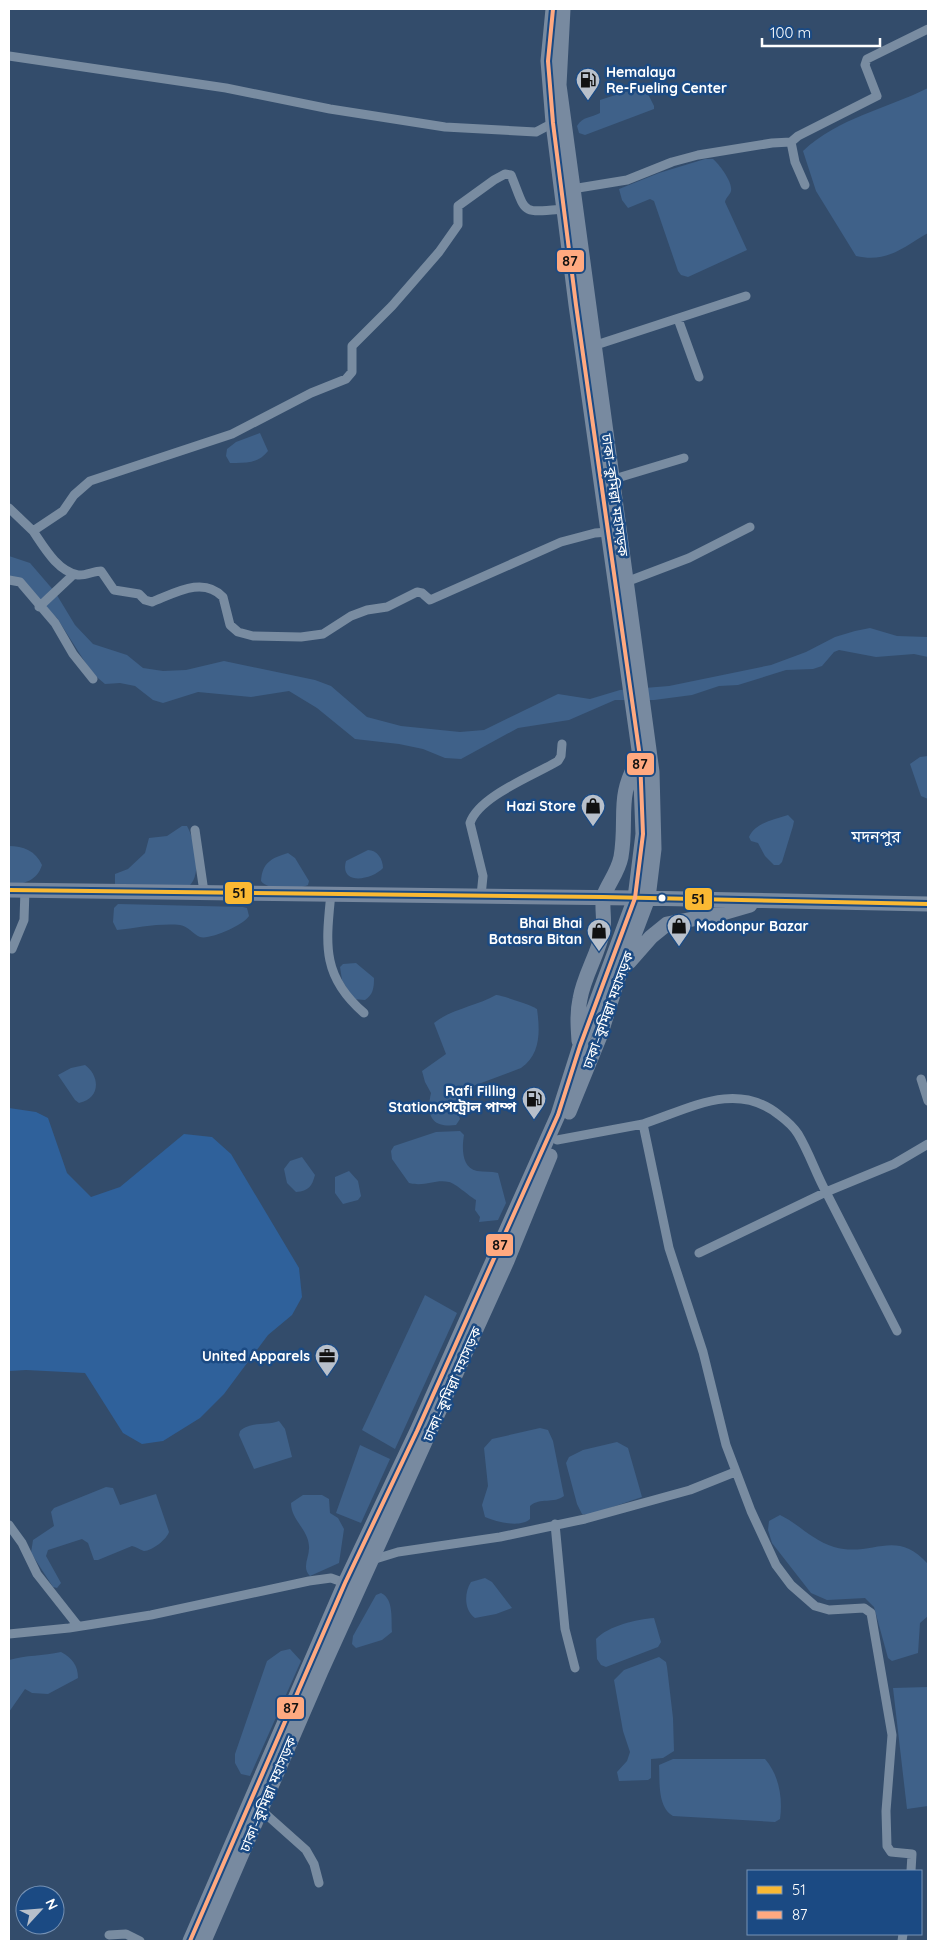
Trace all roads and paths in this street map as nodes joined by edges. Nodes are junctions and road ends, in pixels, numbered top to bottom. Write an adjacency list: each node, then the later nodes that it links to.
1 (553, 9): 5 (highway, ঢাকা–কুমিল্লা মহাসড়ক)
2 (563, 9): 8 (highway, ঢাকা–কুমিল্লা মহাসড়ক)
3 (928, 29): 6 (street)
4 (9, 56): 5 (street)
5 (553, 123): 9 (highway, ঢাকা–কুমিল্লা মহাসড়ক)
6 (791, 142): 7 (street); 8 (street)
7 (805, 185)
8 (572, 189): 12 (highway, ঢাকা–কুমিল্লা মহাসড়ক)
9 (564, 209): 18 (street); 19 (highway, ঢাকা–কুমিল্লা মহাসড়ক)
10 (746, 296): 11 (street)
11 (678, 318): 12 (street); 13 (street)
12 (593, 346): 15 (highway, ঢাকা–কুমিল্লা মহাসড়ক)
13 (700, 377)
14 (684, 458): 15 (street)
15 (614, 479): 22 (highway, ঢাকা–কুমিল্লা মহাসড়ক)
16 (9, 508): 18 (street)
17 (750, 527): 22 (street)
18 (33, 531): 20 (street)
19 (609, 532): 20 (street); 24 (highway, ঢাকা–কুমিল্লা মহাসড়ক)
20 (74, 574): 23 (street)
21 (9, 580): 23 (street)
22 (626, 582): 24 (highway, ঢাকা–কুমিল্লা মহাসড়ক)
23 (40, 606): 25 (street)
24 (633, 668): 26 (highway, ঢাকা–কুমিল্লা মহাসড়ক)
25 (93, 679)
26 (638, 709): 28 (highway, ঢাকা–কুমিল্লা মহাসড়ক); 36 (highway, ঢাকা–কুমিল্লা মহাসড়ক)
27 (562, 744): 34 (street)
28 (640, 757): 35 (highway); 36 (highway, ঢাকা–কুমিল্লা মহাসড়ক)
29 (195, 830): 32 (street)
30 (9, 890): 31 (main road)
31 (25, 890): 32 (main road); 39 (street)
32 (204, 892): 33 (main road)
33 (331, 894): 34 (main road); 41 (street)
34 (481, 896): 35 (main road)
35 (603, 897): 36 (main road); 42 (highway)
36 (642, 898): 37 (highway); 40 (highway, ঢাকা–কুমিল্লা মহাসড়ক); 42 (highway, ঢাকা–কুমিল্লা মহাসড়ক)
37 (760, 901): 38 (highway); 40 (highway)
38 (928, 904)
39 (12, 949)
40 (620, 972): 46 (highway, ঢাকা–কুমিল্লা মহাসড়ক)
41 (364, 1013)
42 (580, 1046): 55 (highway, ঢাকা–কুমিল্লা মহাসড়ক)
43 (921, 1079): 44 (street)
44 (928, 1101)
45 (643, 1124): 46 (street); 48 (street); 51 (street)
46 (557, 1140): 54 (highway, ঢাকা–কুমিল্লা মহাসড়ক)
47 (928, 1144): 48 (street)
48 (826, 1192): 49 (street); 50 (street)
49 (700, 1252)
50 (897, 1330)
51 (735, 1472): 52 (street); 60 (street)
52 (555, 1524): 54 (street); 58 (street)
53 (9, 1525): 56 (street)
54 (372, 1560): 59 (highway, ঢাকা–কুমিল্লা মহাসড়ক)
55 (345, 1584): 56 (street); 64 (highway, ঢাকা–কুমিল্লা মহাসড়ক)
56 (78, 1626): 57 (street)
57 (9, 1634)
58 (575, 1668)
59 (260, 1809): 61 (street); 65 (highway, ঢাকা–কুমিল্লা মহাসড়ক)
60 (911, 1870)
61 (319, 1883)
62 (109, 1935): 63 (street)
63 (140, 1941)
64 (190, 1941)
65 (204, 1941)

